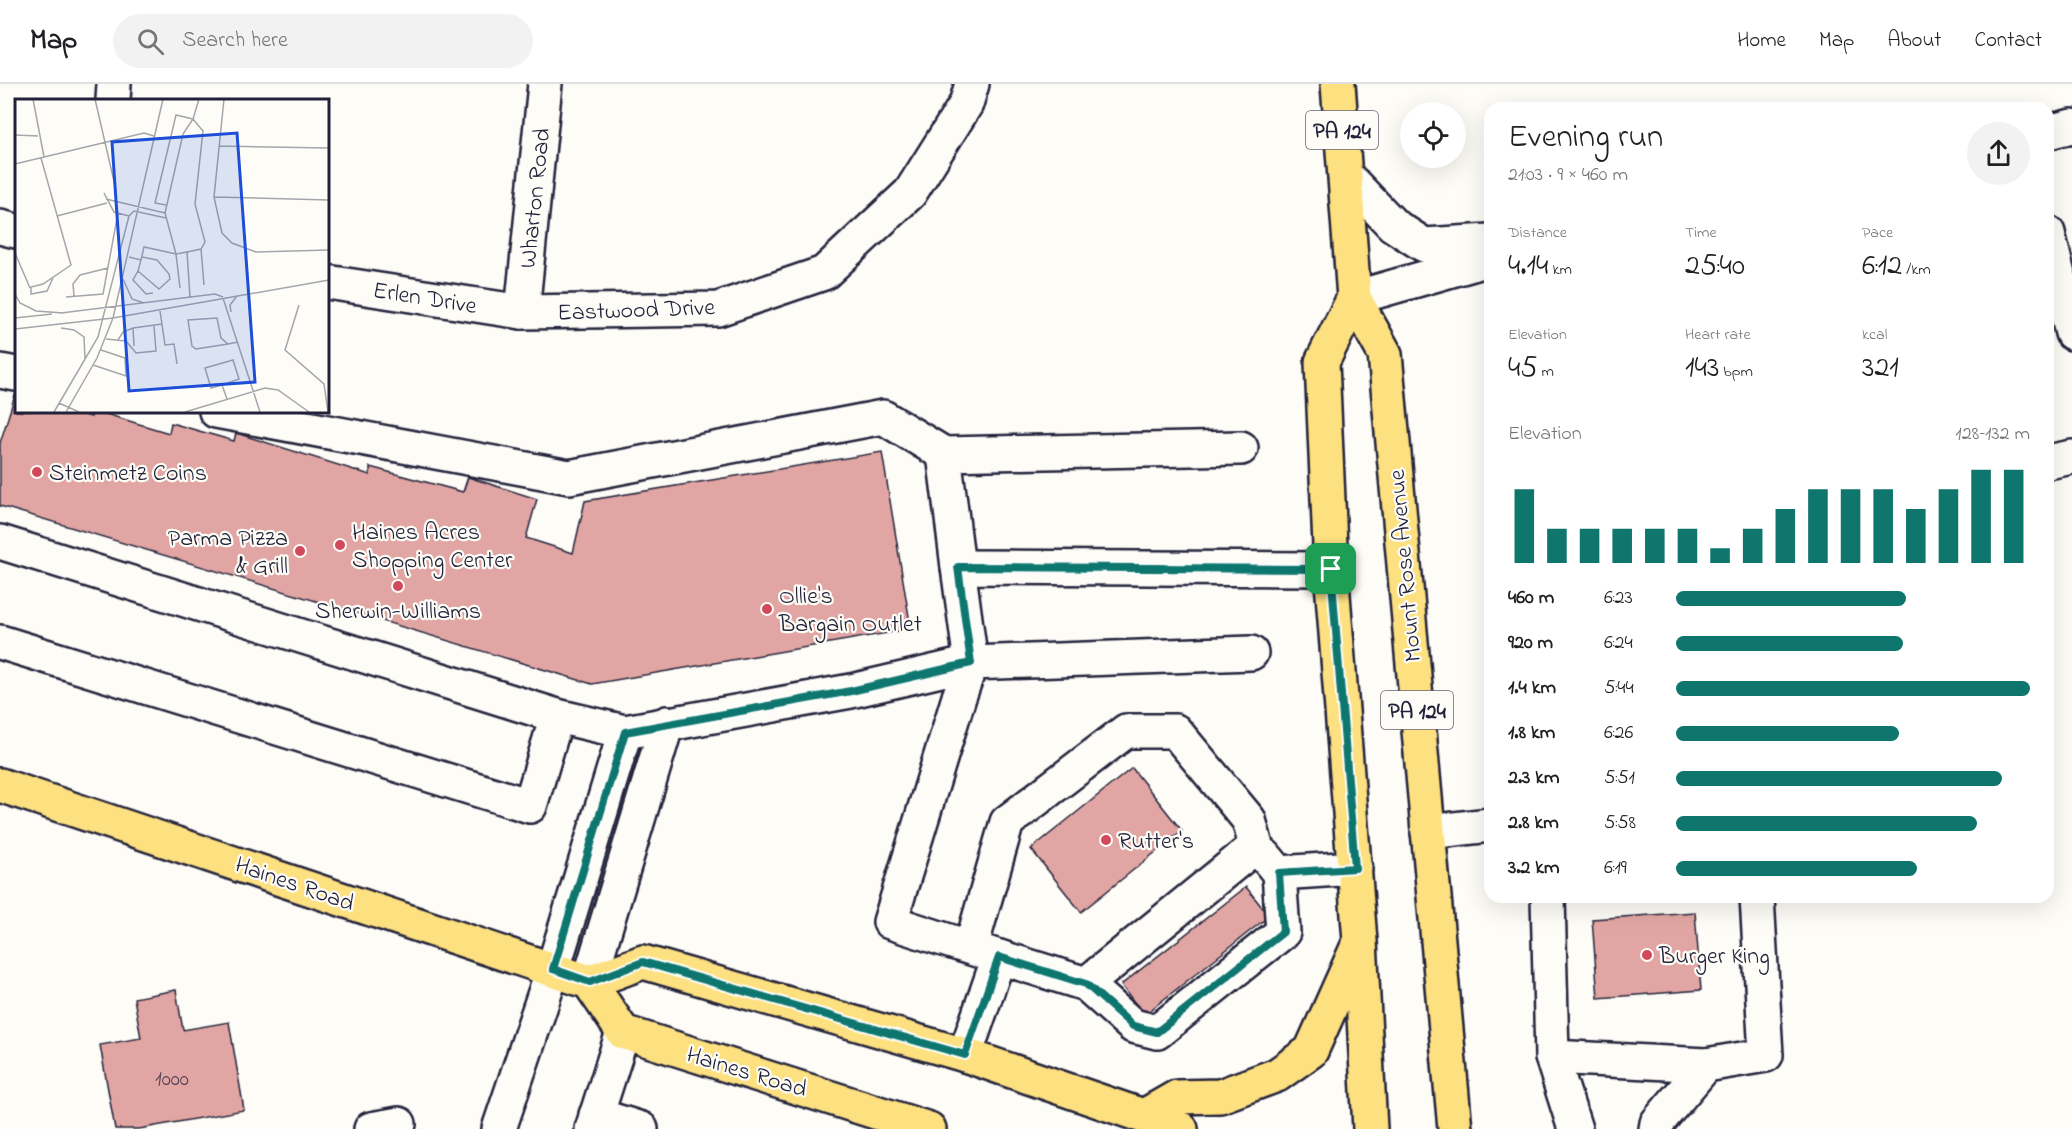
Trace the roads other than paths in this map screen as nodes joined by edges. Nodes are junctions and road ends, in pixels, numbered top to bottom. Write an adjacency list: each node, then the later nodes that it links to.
1 (114, 84): 5 (street)
2 (545, 84): 16 (street, Wharton Road)
3 (972, 84): 16 (street, Eastwood Drive)
4 (1338, 84): 8 (main road, Mount Rose Avenue / PA 124)
5 (113, 99)
6 (2072, 126): 7 (street)
7 (2054, 130)
8 (1346, 175): 11 (street); 15 (main road, Mount Rose Avenue / PA 124)
9 (0, 227): 10 (street)
10 (15, 231)
11 (1484, 241)
12 (2054, 258): 17 (street)
13 (1484, 261): 15 (street)
14 (328, 282): 16 (street, Erlen Drive)
15 (1354, 298): 27 (main road); 36 (main road, Mount Rose Avenue / PA 124)
16 (522, 312)
17 (2072, 333)
18 (0, 371): 19 (street)
19 (15, 374)
20 (221, 412): 22 (street)
21 (1241, 448): 22 (street)
22 (944, 454): 26 (street)
23 (2072, 457): 24 (street)
24 (2054, 461)
25 (0, 542): 31 (street)
26 (958, 567): 27 (street); 30 (street)
27 (1331, 569): 38 (main road)
28 (0, 642): 31 (street)
29 (1251, 653): 30 (street)
30 (971, 663): 32 (street); 43 (street)
31 (557, 717): 33 (street)
32 (667, 723): 33 (street); 45 (street)
33 (625, 732): 44 (street)
34 (0, 785): 44 (main road, Haines Road)
35 (1484, 826): 36 (street)
36 (1428, 832): 58 (main road, Mount Rose Avenue / PA 124)
37 (1256, 846): 39 (street); 43 (street); 46 (street)
38 (1355, 868): 39 (street); 42 (main road)
39 (1279, 873): 46 (street)
40 (1548, 903): 49 (street)
41 (1757, 903): 50 (street)
42 (1360, 941): 51 (main road); 57 (main road)
43 (985, 952): 46 (street); 48 (street)
44 (553, 969): 45 (main road, Haines Road); 53 (street)
45 (590, 982): 47 (main road); 48 (main road)
46 (1086, 984)
47 (623, 1032): 52 (street); 55 (main road, Haines Road)
48 (965, 1055): 51 (main road)
49 (1552, 1058): 50 (street); 59 (street)
50 (1706, 1065): 60 (street)
51 (1144, 1116): 56 (main road)
52 (594, 1122): 54 (street)
53 (499, 1129)
54 (641, 1129)
55 (929, 1129)
56 (1181, 1129)
57 (1370, 1129)
58 (1455, 1129)
59 (1575, 1129)
60 (1656, 1129)

